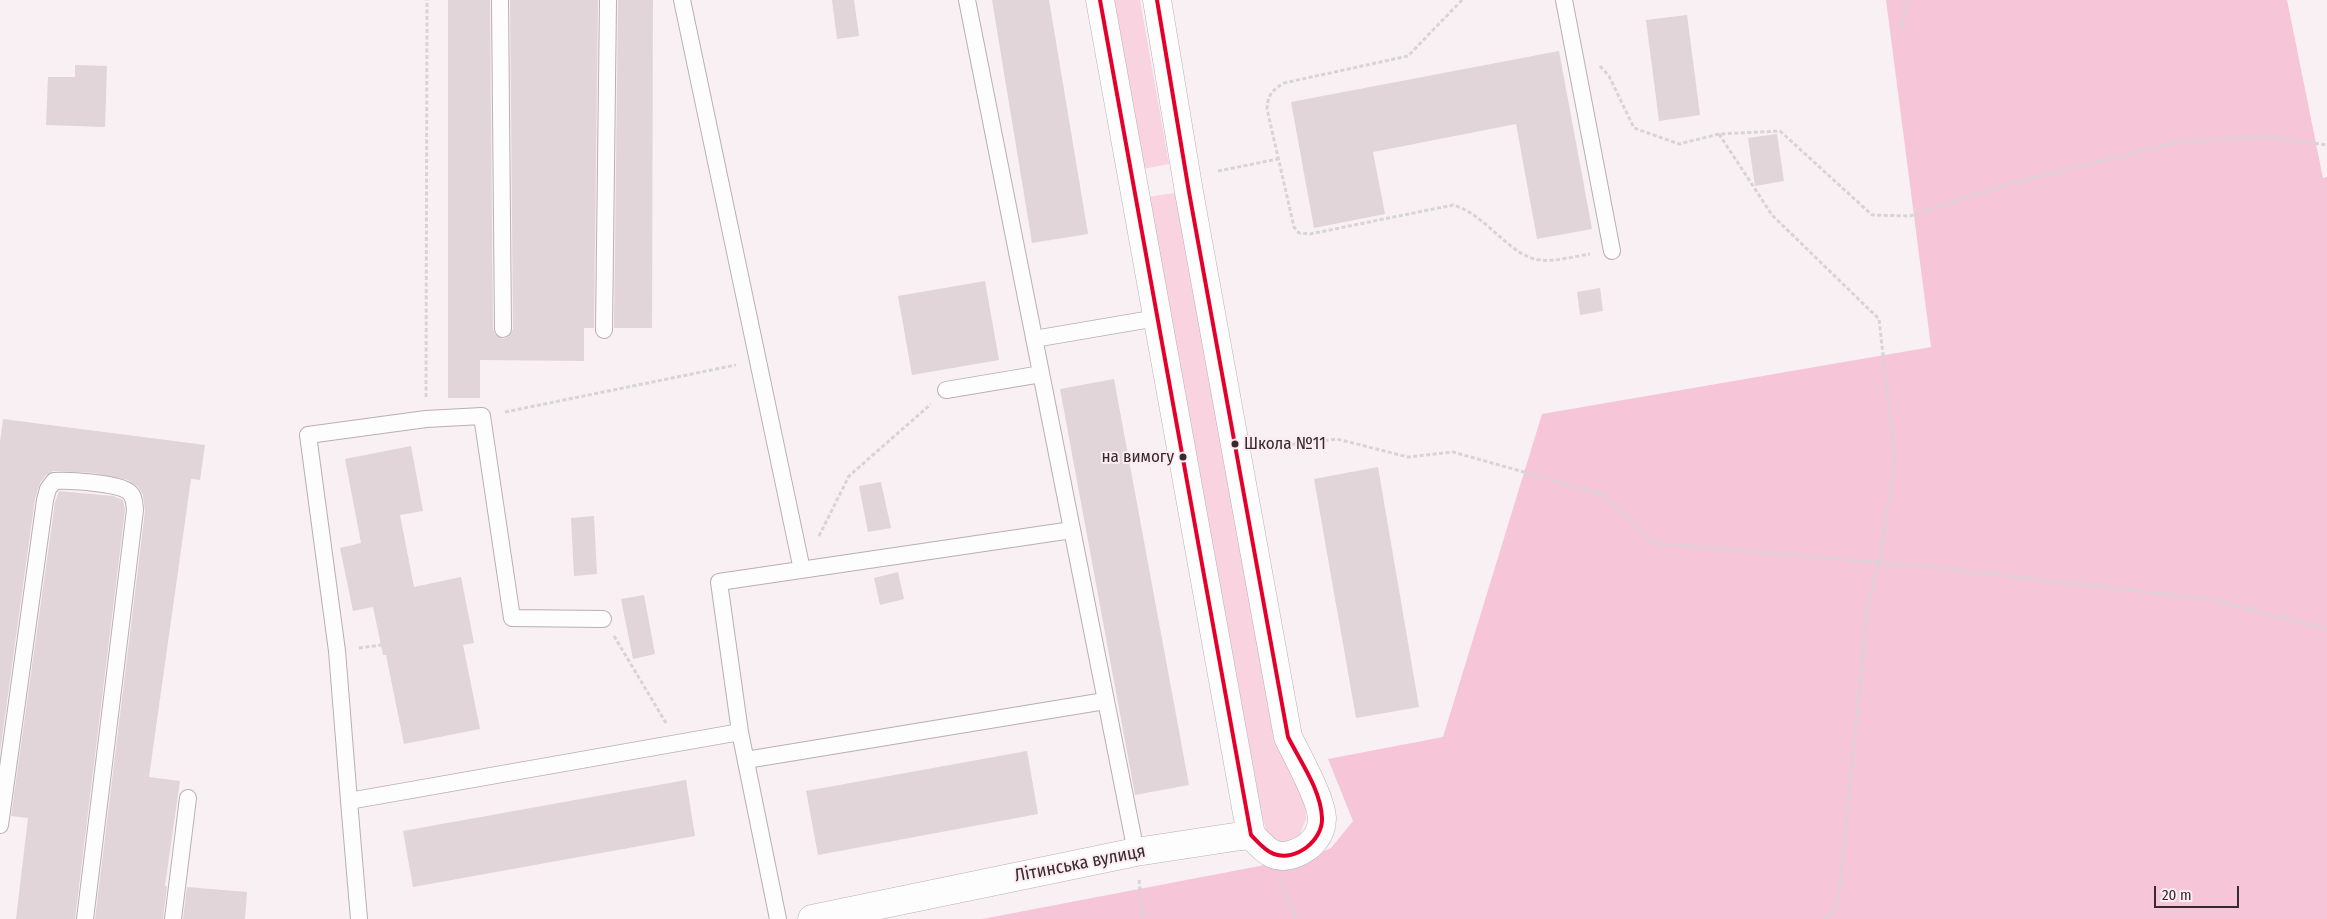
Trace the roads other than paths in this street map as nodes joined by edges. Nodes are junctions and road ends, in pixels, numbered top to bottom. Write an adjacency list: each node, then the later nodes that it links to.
1 (500, 0): 10 (lane)
2 (608, 0): 11 (lane)
3 (682, 0): 16 (lane)
4 (967, 0): 12 (lane)
5 (1100, 0): 9 (street)
6 (1157, 0): 24 (street)
7 (1564, 0): 8 (lane)
8 (1612, 251)
9 (1157, 318): 12 (lane); 24 (street)
10 (503, 329)
11 (604, 330)
12 (1034, 339): 13 (lane)
13 (1041, 374): 14 (lane); 15 (lane)
14 (946, 390)
15 (1072, 530): 16 (lane); 18 (lane)
16 (802, 570): 19 (lane)
17 (603, 619): 22 (lane)
18 (1106, 701): 20 (lane); 25 (lane)
19 (740, 732): 20 (lane); 22 (lane)
20 (746, 760): 29 (lane)
21 (188, 798): 27 (lane)
22 (349, 801): 28 (lane)
23 (0, 825): 26 (lane)
24 (1251, 835): 25 (street, Літинська вулиця)
25 (1136, 852): 30 (street, Літинська вулиця)
26 (85, 919)
27 (173, 919)
28 (359, 919)
29 (778, 919)
30 (812, 919)

